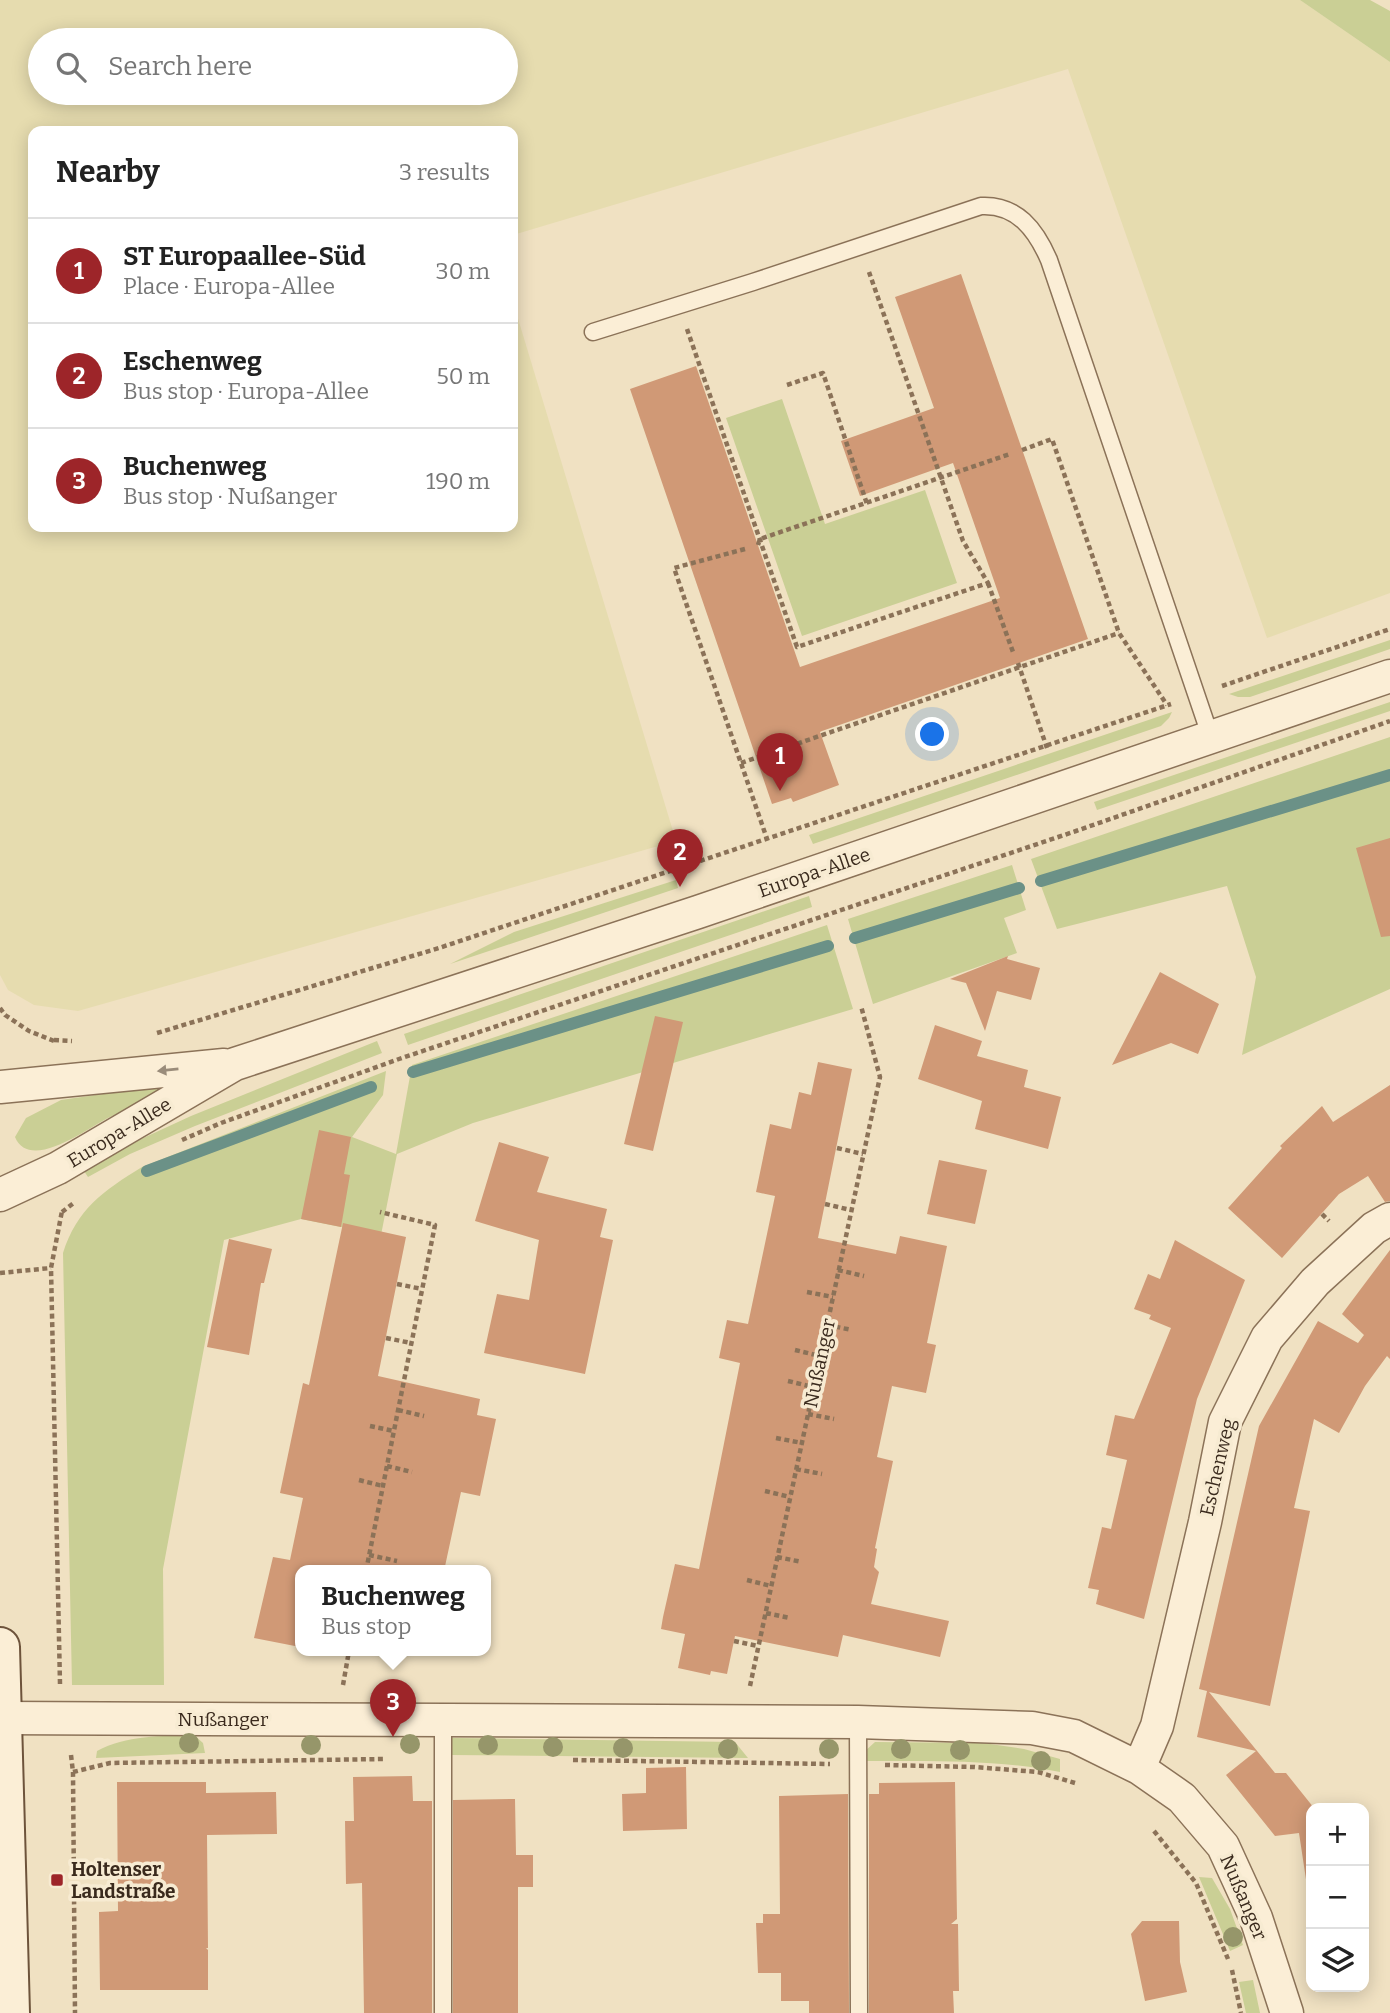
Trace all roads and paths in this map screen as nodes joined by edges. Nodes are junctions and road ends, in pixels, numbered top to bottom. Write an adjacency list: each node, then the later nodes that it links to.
1 (860, 247): 2 (lane); 7 (path); 17 (lane)
2 (679, 305): 3 (lane); 9 (path)
3 (593, 332)
4 (787, 385): 8 (path)
5 (1022, 450): 13 (path)
6 (1010, 454): 7 (path)
7 (942, 479): 8 (path); 11 (path)
8 (867, 504): 9 (path)
9 (759, 542): 11 (path)
10 (745, 549): 22 (path)
11 (988, 583): 14 (path)
12 (1390, 629): 17 (path)
13 (1119, 633): 15 (path); 18 (path)
14 (1013, 652)
15 (1018, 665): 21 (path); 22 (path)
16 (1390, 676): 20 (street, Europa-Allee)
17 (1197, 695): 18 (path); 20 (lane)
18 (1167, 705): 21 (path)
19 (1390, 721): 24 (path)
20 (1211, 738): 23 (street, Europa-Allee)
21 (1047, 747): 23 (path); 25 (path)
22 (741, 763): 25 (path)
23 (1061, 788): 24 (path); 31 (street, Europa-Allee)
24 (1076, 831): 34 (path)
25 (767, 839): 28 (path)
26 (861, 1006): 36 (path, Nußanger)
27 (0, 1008): 29 (path)
28 (153, 1034)
29 (54, 1040): 30 (path); 32 (path)
30 (76, 1041)
31 (235, 1064): 32 (street, Europa-Allee, one-way to 32); 37 (street, Europa-Allee)
32 (57, 1082): 33 (street, Europa-Allee)
33 (0, 1087)
34 (174, 1144)
35 (837, 1148): 36 (path)
36 (863, 1154): 40 (path, Nußanger)
37 (0, 1195)
38 (83, 1195): 41 (path)
39 (825, 1204): 40 (path)
40 (851, 1209): 44 (path, Nußanger)
41 (62, 1212)
42 (380, 1212): 48 (path)
43 (1390, 1219): 95 (street, Eschenweg)
44 (838, 1270): 46 (path); 50 (path, Nußanger)
45 (0, 1273): 88 (path)
46 (864, 1276)
47 (397, 1284): 48 (path)
48 (422, 1289): 54 (path)
49 (807, 1292): 50 (path)
50 (833, 1297): 51 (path, Nußanger)
51 (827, 1325): 52 (path); 56 (path, Nußanger)
52 (852, 1330)
53 (386, 1338): 54 (path)
54 (411, 1343): 59 (path)
55 (795, 1350): 56 (path)
56 (820, 1356): 58 (path, Nußanger)
57 (788, 1381): 58 (path)
58 (813, 1387): 60 (path, Nußanger)
59 (398, 1410): 61 (path); 64 (path)
60 (808, 1414): 62 (path); 66 (path, Nußanger)
61 (424, 1416)
62 (834, 1419)
63 (370, 1426): 64 (path)
64 (394, 1431): 67 (path)
65 (776, 1438): 66 (path)
66 (802, 1443): 68 (path, Nußanger)
67 (387, 1466): 69 (path); 72 (path)
68 (796, 1469): 70 (path); 74 (path, Nußanger)
69 (412, 1472)
70 (822, 1474)
71 (359, 1480): 72 (path)
72 (383, 1486): 75 (path)
73 (765, 1491): 74 (path)
74 (790, 1497): 76 (path, Nußanger)
75 (369, 1555): 77 (path); 79 (path)
76 (777, 1557): 78 (path); 81 (path, Nußanger)
77 (397, 1561)
78 (802, 1562)
79 (367, 1565)
80 (747, 1580): 81 (path)
81 (771, 1586): 82 (path, Nußanger)
82 (765, 1613): 83 (path); 85 (path, Nußanger)
83 (790, 1618)
84 (734, 1641): 85 (path)
85 (758, 1646): 90 (path, Nußanger)
86 (0, 1647): 87 (street)
87 (3, 1718): 88 (street, Nußanger); 97 (street)
88 (65, 1719): 89 (street, Nußanger); 96 (path)
89 (443, 1720): 90 (street, Nußanger); 92 (lane)
90 (745, 1722): 91 (street, Nußanger)
91 (858, 1722): 94 (lane); 95 (street, Nußanger)
92 (443, 1758): 96 (path); 102 (lane)
93 (568, 1760): 94 (path)
94 (858, 1764): 98 (path); 103 (lane)
95 (1139, 1768): 105 (street, Nußanger)
96 (73, 1772): 101 (path)
97 (2, 1776): 100 (street)
98 (1075, 1783)
99 (1154, 1831): 104 (path)
100 (10, 2013)
101 (75, 2013)
102 (443, 2013)
103 (859, 2013)
104 (1241, 2013)
105 (1287, 2013)

